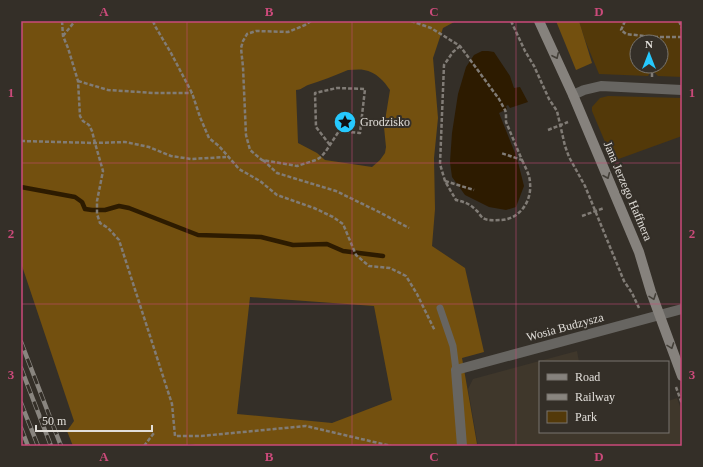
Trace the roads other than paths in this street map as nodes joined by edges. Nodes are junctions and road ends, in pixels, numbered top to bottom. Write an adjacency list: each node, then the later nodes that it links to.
1 (539, 21): 3 (street, Jana Jerzego Haffnera, one-way to 3)
2 (682, 90): 3 (street)
3 (573, 95): 6 (street, Jana Jerzego Haffnera, one-way to 6)
4 (440, 308): 7 (lane)
5 (682, 309): 6 (street, Wosia Budzysza)
6 (660, 315): 7 (street, Wosia Budzysza); 8 (street, Jana Jerzego Haffnera, one-way to 8)
7 (456, 370): 9 (street)
8 (682, 376)
9 (462, 446)

